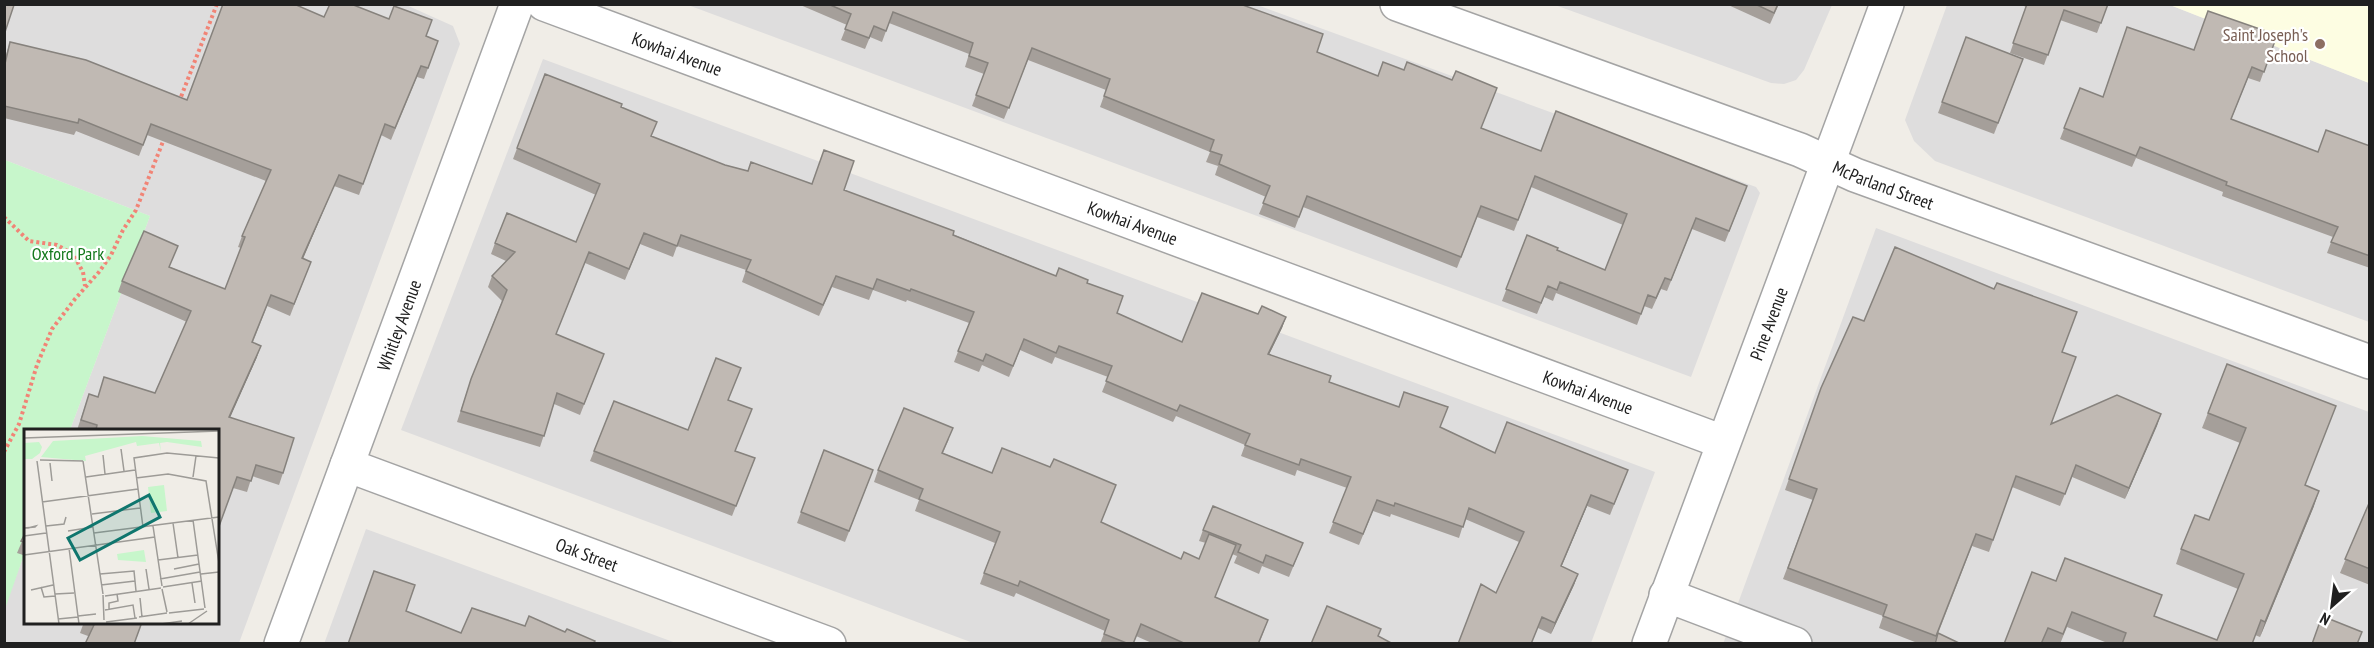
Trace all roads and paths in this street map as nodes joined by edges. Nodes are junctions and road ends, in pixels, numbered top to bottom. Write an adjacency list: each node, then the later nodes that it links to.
1 (217, 4): 6 (path)
2 (517, 4): 14 (street, Whitley Avenue)
3 (544, 4): 12 (street, Kowhai Avenue)
4 (1397, 4): 8 (street, McParland Street)
5 (1887, 4): 8 (street, Pine Avenue)
6 (175, 113)
7 (166, 134): 10 (path)
8 (1827, 163): 11 (street, McParland Street); 12 (street, Pine Avenue)
9 (4, 217): 10 (path)
10 (86, 287): 13 (path)
11 (2370, 363)
12 (1723, 442): 15 (street, Pine Avenue)
13 (4, 452)
14 (347, 465): 16 (street, Whitley Avenue); 17 (street, Oak Street)
15 (1666, 596): 18 (street, Pine Avenue); 19 (street)
16 (281, 644)
17 (829, 644)
18 (1649, 644)
19 (1796, 644)

